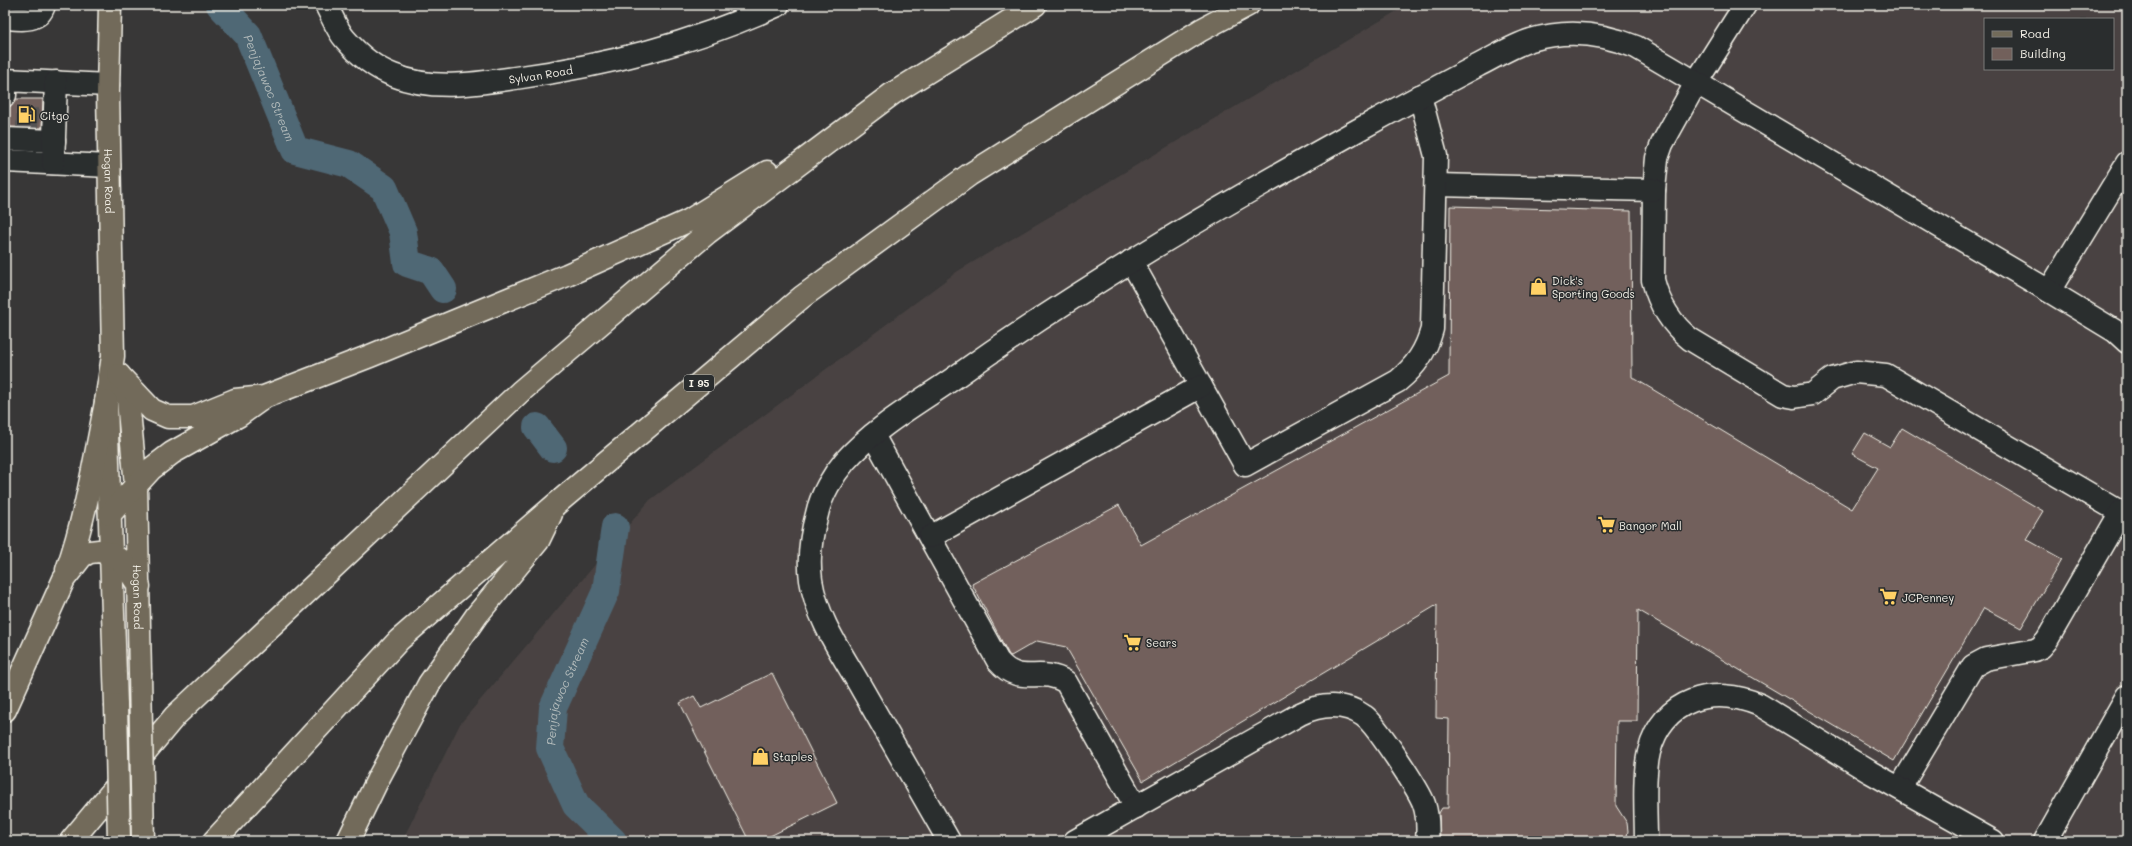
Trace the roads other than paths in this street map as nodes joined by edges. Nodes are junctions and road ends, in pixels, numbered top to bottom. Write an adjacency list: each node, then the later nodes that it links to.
1 (37, 5): 9 (street)
2 (44, 5): 10 (street)
3 (110, 5): 13 (main road, Hogan Road)
4 (326, 5): 5 (street, Sylvan Road)
5 (778, 5)
6 (1035, 5): 14 (main road)
7 (1248, 5): 34 (main road, I 95)
8 (1745, 5): 11 (street)
9 (5, 6)
10 (5, 18)
11 (1697, 81): 16 (street); 24 (street); 26 (street)
12 (56, 82): 13 (street); 15 (street); 18 (street)
13 (108, 85): 22 (main road, Hogan Road)
14 (892, 94): 30 (main road); 45 (main road)
15 (5, 95)
16 (1420, 96): 23 (street); 25 (street)
17 (5, 138): 18 (street)
18 (54, 141): 20 (street)
19 (5, 160): 20 (street)
20 (54, 163): 22 (street)
21 (2127, 163): 26 (street)
22 (109, 166): 28 (main road, Hogan Road)
23 (1436, 185): 24 (street); 29 (street)
24 (1654, 190): 36 (street)
25 (1131, 261): 29 (street); 32 (street)
26 (2049, 291): 27 (street)
27 (2127, 342)
28 (116, 366): 30 (main road); 31 (main road, Hogan Road); 33 (main road, Hogan Road)
29 (1201, 386): 37 (street)
30 (264, 397): 33 (main road)
31 (106, 402): 35 (main road, Hogan Road); 39 (main road)
32 (874, 435): 37 (street); 50 (street)
33 (136, 486): 35 (main road); 40 (main road, Hogan Road)
34 (555, 505): 48 (main road, I 95); 49 (main road)
35 (110, 514): 38 (main road, Hogan Road)
36 (2124, 514): 43 (street)
37 (930, 537): 44 (street)
38 (111, 554): 39 (main road); 40 (main road); 46 (main road, Hogan Road, bridge)
39 (64, 579): 42 (main road)
40 (139, 586): 47 (main road, Hogan Road, bridge)
41 (2127, 696): 55 (street)
42 (5, 710)
43 (1900, 788): 53 (street); 54 (street)
44 (1136, 807): 51 (street); 52 (street)
45 (72, 841)
46 (119, 841)
47 (143, 841)
48 (214, 841)
49 (348, 841)
50 (949, 841)
51 (1075, 841)
52 (1427, 841)
53 (1646, 841)
54 (1993, 841)
55 (2045, 841)

